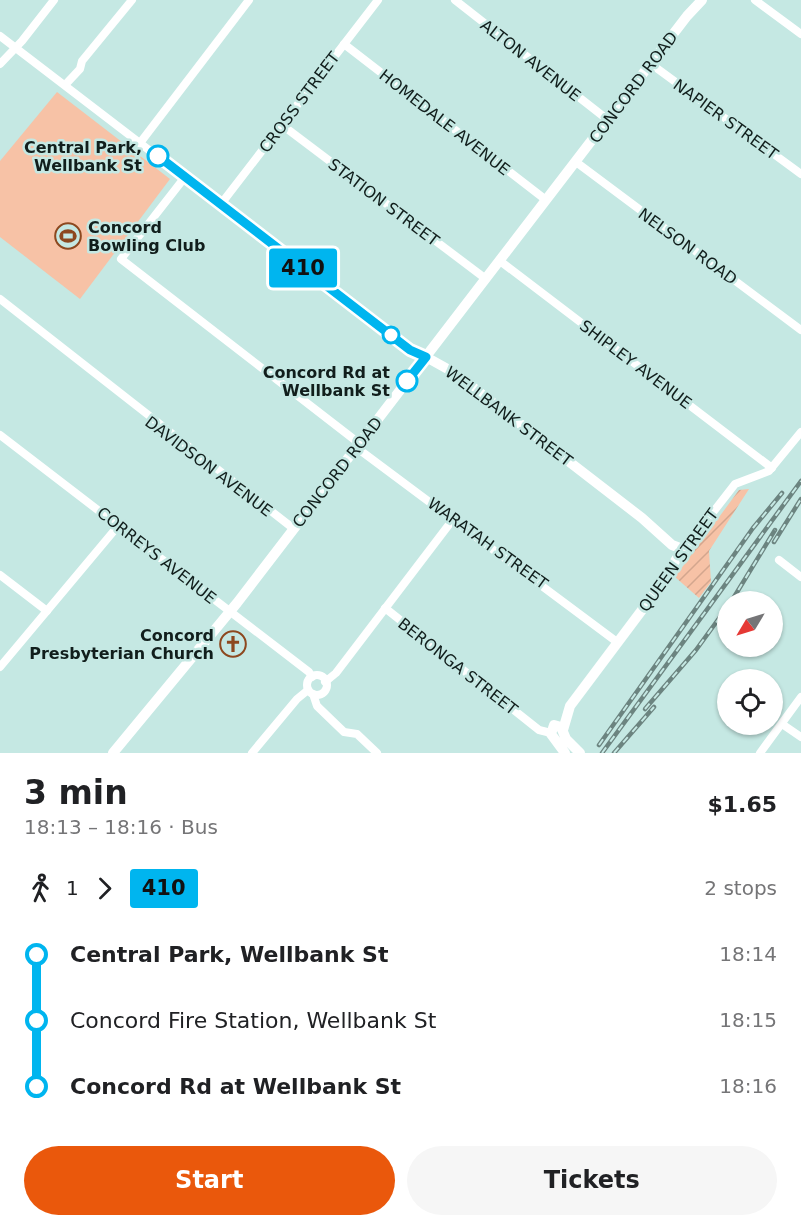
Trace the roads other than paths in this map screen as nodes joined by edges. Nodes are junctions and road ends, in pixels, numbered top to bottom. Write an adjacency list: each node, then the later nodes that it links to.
1 (54, 0): 13 (street)
2 (132, 0): 16 (street)
3 (249, 0): 19 (street)
4 (378, 0): 12 (street, CROSS STREET)
5 (455, 0): 17 (street, ALTON AVENUE)
6 (696, 0): 9 (main road, CONCORD ROAD)
7 (702, 0): 9 (main road, CONCORD ROAD)
8 (760, 2): 10 (street)
9 (687, 16): 15 (main road, CONCORD ROAD)
10 (801, 34)
11 (0, 36): 13 (street, WELLBANK STREET)
12 (344, 44): 18 (street, CROSS STREET); 23 (street, HOMEDALE AVENUE)
13 (17, 48): 14 (street); 16 (street, WELLBANK STREET)
14 (0, 64)
15 (651, 64): 17 (main road, CONCORD ROAD); 21 (street, NAPIER STREET)
16 (65, 85): 19 (street, WELLBANK STREET)
17 (608, 120): 20 (main road, CONCORD ROAD)
18 (282, 125): 24 (street, CROSS STREET); 26 (street, STATION STREET)
19 (140, 143): 22 (street, WELLBANK STREET)
20 (576, 162): 23 (main road, CONCORD ROAD); 29 (street, NELSON ROAD)
21 (801, 174)
22 (185, 177): 24 (street, WELLBANK STREET); 33 (street, WARATAH STREET)
23 (546, 200): 25 (main road, CONCORD ROAD)
24 (221, 204): 30 (street, WELLBANK STREET)
25 (500, 261): 26 (main road, CONCORD ROAD); 34 (street, SHIPLEY AVENUE)
26 (486, 279): 30 (main road, CONCORD ROAD)
27 (0, 299): 38 (street, DAVIDSON AVENUE)
28 (0, 306): 38 (street, DAVIDSON AVENUE)
29 (801, 330)
30 (426, 357): 33 (main road, CONCORD ROAD); 36 (main road, WELLBANK STREET)
31 (801, 432): 34 (street, QUEEN STREET)
32 (0, 435): 37 (street, CORREYS AVENUE)
33 (358, 446): 35 (street, WARATAH STREET); 38 (main road, CONCORD ROAD)
34 (772, 468): 40 (street, QUEEN STREET)
35 (454, 518): 45 (street); 48 (street, WARATAH STREET)
36 (642, 518): 39 (main road, WELLBANK STREET); 40 (main road, WELLBANK STREET)
37 (118, 526): 46 (street); 47 (street, CORREYS AVENUE)
38 (294, 529): 47 (main road, CONCORD ROAD)
39 (672, 545): 40 (main road, WELLBANK STREET); 41 (main road)
40 (686, 549): 41 (main road, QUEEN STREET)
41 (678, 560): 48 (main road, QUEEN STREET)
42 (779, 560): 44 (street)
43 (0, 575): 46 (street)
44 (801, 577)
45 (385, 608): 51 (street); 56 (street, BERONGA STREET)
46 (47, 611): 49 (street)
47 (230, 612): 50 (street, CORREYS AVENUE); 60 (main road, CONCORD ROAD)
48 (617, 642): 56 (main road, QUEEN STREET)
49 (0, 667)
50 (312, 677): 51 (street); 52 (street)
51 (326, 682): 52 (street)
52 (311, 692): 61 (street); 62 (street)
53 (801, 697): 54 (street)
54 (783, 723)
55 (783, 725): 58 (street)
56 (555, 729): 59 (main road); 63 (main road)
57 (774, 735): 64 (street)
58 (801, 737)
59 (581, 752)
60 (113, 753)
61 (252, 753)
62 (377, 753)
63 (565, 753)
64 (760, 753)

